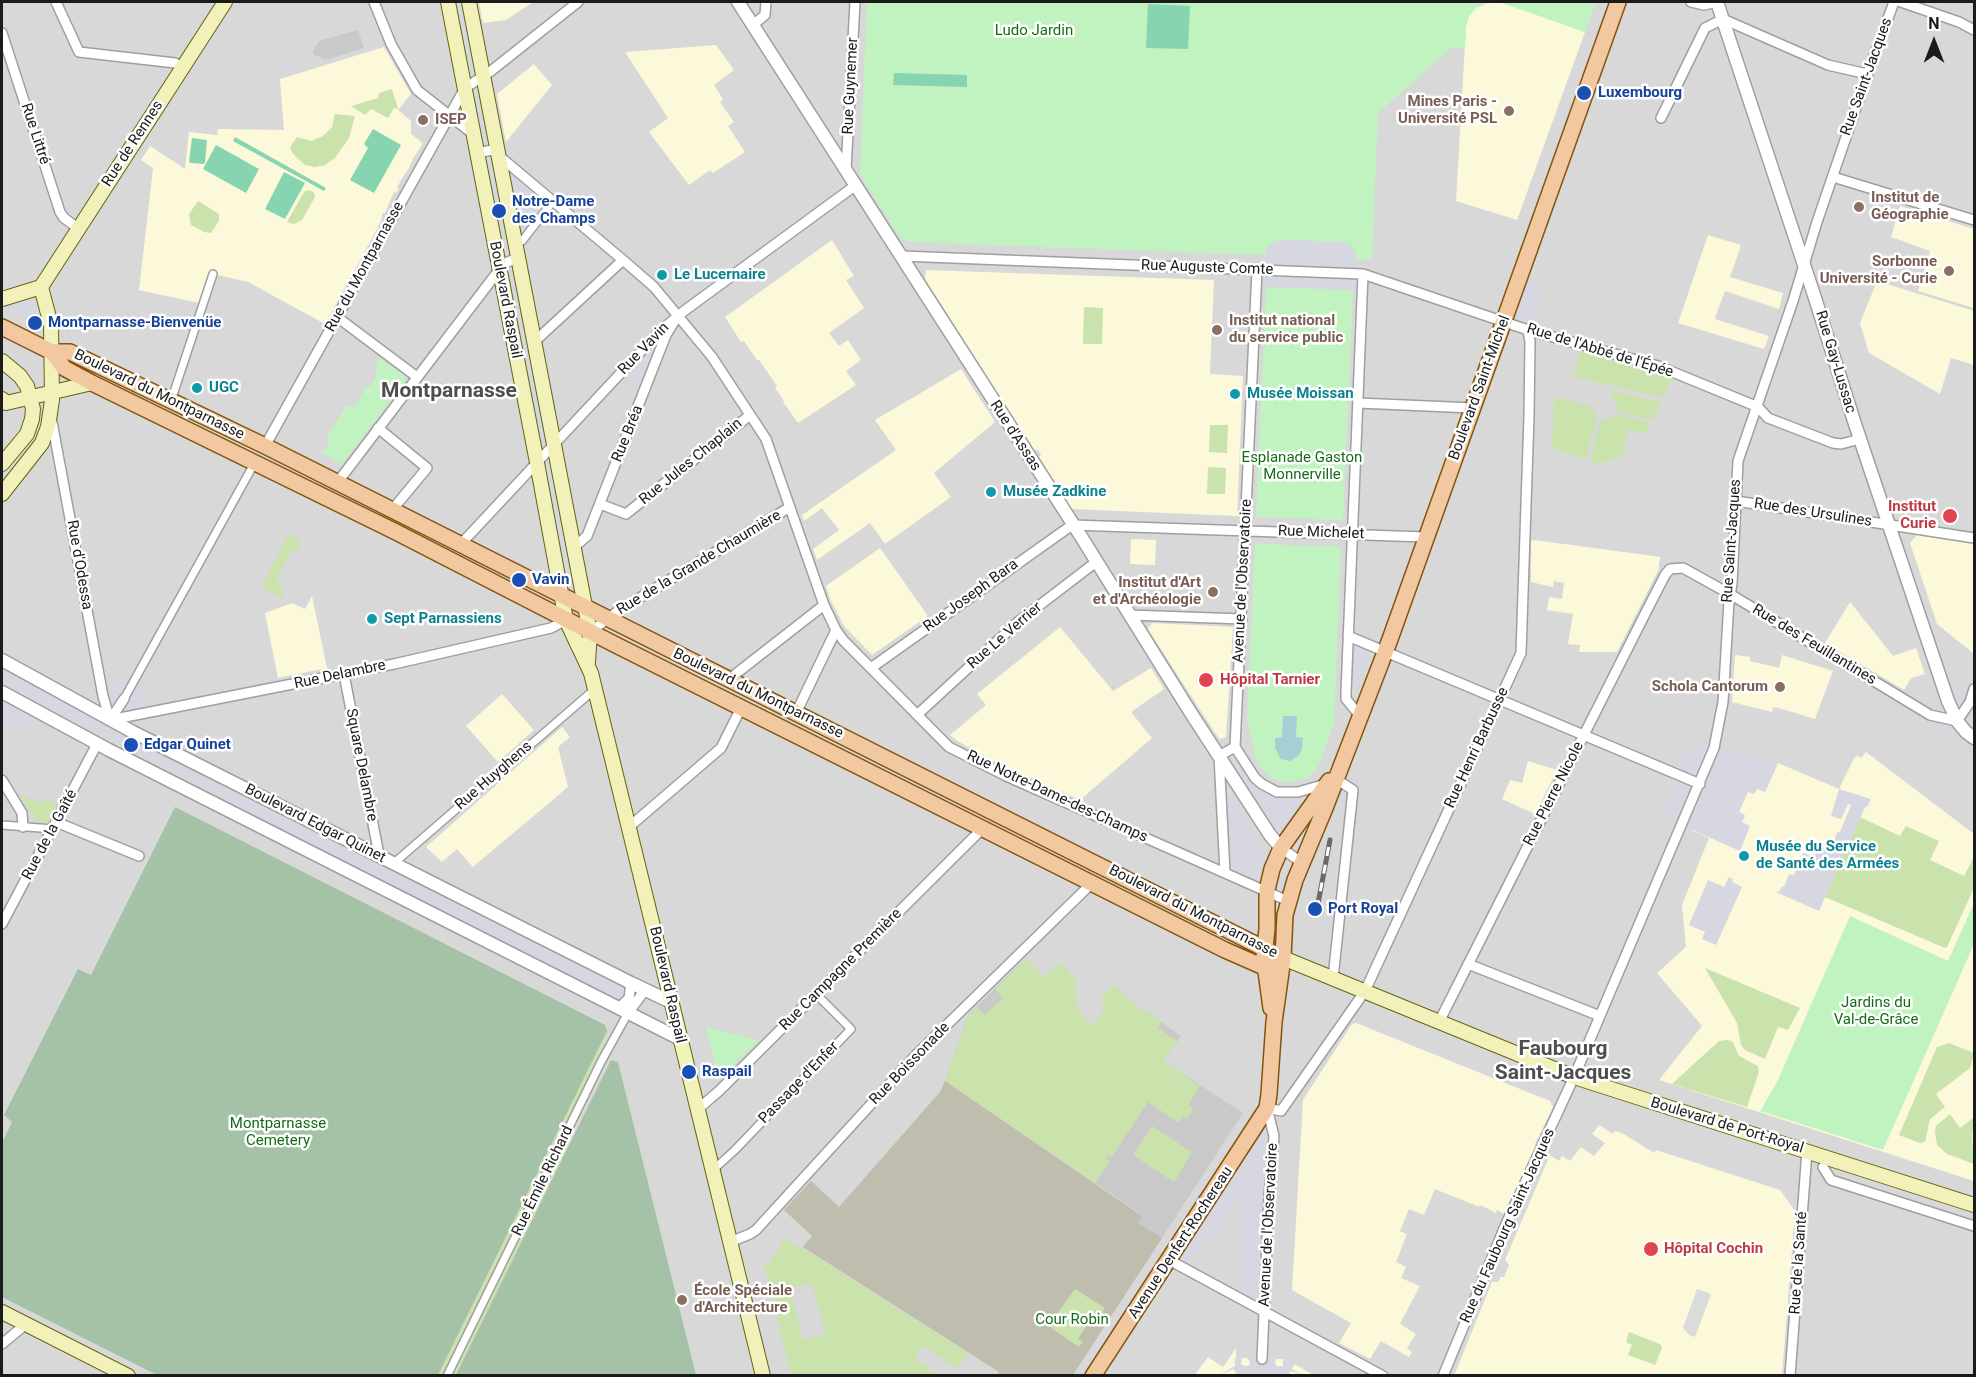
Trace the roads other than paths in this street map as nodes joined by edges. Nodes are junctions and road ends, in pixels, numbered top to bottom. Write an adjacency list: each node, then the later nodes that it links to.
1 (56, 2): 19 (street)
2 (225, 2): 19 (main road, Rue de Rennes)
3 (374, 2): 23 (street)
4 (448, 2): 22 (main road, Boulevard Raspail)
5 (470, 2): 21 (main road, Boulevard Raspail)
6 (578, 2): 21 (street)
7 (738, 2): 16 (street, Rue d'Assas)
8 (766, 2): 16 (street)
9 (855, 2): 28 (street, Rue Guynemer)
10 (1618, 2): 47 (main road, Boulevard Saint-Michel)
11 (1691, 2): 12 (street)
12 (1717, 2): 15 (street, Rue Gay-Lussac)
13 (1894, 2): 20 (street, Rue Saint-Jacques)
14 (1901, 2): 17 (street)
15 (1723, 19): 20 (street); 24 (street); 38 (street, Rue Gay-Lussac)
16 (753, 25): 28 (street, Rue d'Assas)
17 (1974, 30)
18 (2, 33): 33 (street, Rue Littré)
19 (183, 67): 33 (main road, Rue de Rennes)
20 (1867, 74): 29 (street, Rue Saint-Jacques)
21 (483, 76): 22 (street); 27 (main road, Boulevard Raspail)
22 (465, 88): 23 (street, Rue du Montparnasse); 25 (main road, Boulevard Raspail)
23 (450, 115): 25 (street); 46 (street, Rue du Montparnasse)
24 (1661, 118)
25 (473, 135): 26 (main road, Boulevard Raspail)
26 (477, 153): 27 (street); 39 (main road, Boulevard Raspail)
27 (498, 155): 31 (street, Rue Notre-Dame-des-Champs); 34 (main road, Boulevard Raspail)
28 (846, 170): 30 (street, Rue d'Assas)
29 (1833, 177): 32 (street); 38 (street, Rue Saint-Jacques)
30 (856, 185): 35 (street, Rue d'Assas); 45 (street, Rue Vavin)
31 (554, 200): 34 (street); 37 (street, Rue Notre-Dame-des-Champs)
32 (1974, 220)
33 (79, 229): 43 (main road, Rue de Rennes)
34 (515, 243): 36 (main road, Boulevard Raspail)
35 (901, 256): 40 (street, Rue Auguste Comte); 77 (street, Rue d'Assas)
36 (518, 258): 39 (street); 50 (main road, Boulevard Raspail)
37 (623, 260): 45 (street, Rue Notre-Dame-des-Champs); 50 (street)
38 (1804, 265): 60 (street, Rue Saint-Jacques); 65 (street, Rue Gay-Lussac)
39 (499, 270): 53 (street); 68 (main road, Boulevard Raspail)
40 (1257, 270): 42 (street, Rue Auguste Comte); 79 (street, Avenue de l'Observatoire)
41 (213, 274): 58 (street)
42 (1363, 274): 47 (street, Rue Auguste Comte); 59 (street)
43 (42, 287): 44 (main road); 51 (main road)
44 (2, 299)
45 (678, 315): 63 (street, Rue Notre-Dame-des-Champs); 66 (street, Rue Vavin); 74 (street, Rue Bréa)
46 (337, 317): 53 (street); 67 (street, Rue du Montparnasse)
47 (1504, 321): 49 (street, Rue de l'Abbé de l'Épée); 61 (main road, Boulevard Saint-Michel)
48 (2, 327): 51 (main road, Boulevard du Montparnasse)
49 (1528, 330): 60 (street, Rue de l'Abbé de l'Épée); 108 (street, Rue Henri Barbusse)
50 (533, 343): 66 (main road, Boulevard Raspail)
51 (52, 352): 54 (main road, Boulevard du Montparnasse); 55 (main road); 58 (main road, Boulevard du Montparnasse)
52 (2, 361): 56 (main road)
53 (417, 377): 64 (street)
54 (92, 383): 55 (main road); 70 (main road, Boulevard du Montparnasse)
55 (52, 392): 56 (main road); 62 (main road)
56 (31, 397): 57 (main road); 69 (main road)
57 (2, 399)
58 (171, 401): 67 (main road, Boulevard du Montparnasse)
59 (1358, 403): 61 (street); 80 (street)
60 (1758, 407): 65 (street, Rue de l'Abbé de l'Épée); 73 (street, Rue Saint-Jacques)
61 (1473, 408): 81 (main road, Boulevard Saint-Michel)
62 (51, 410): 72 (main road); 113 (street, Rue d'Odessa)
63 (750, 415): 74 (street, Rue Jules Chaplain); 75 (street, Rue Notre-Dame-des-Champs)
64 (378, 428): 71 (street); 76 (street)
65 (1860, 439): 78 (street, Rue Gay-Lussac)
66 (553, 445): 68 (street, Rue Vavin); 84 (main road, Boulevard Raspail)
67 (265, 446): 70 (main road); 71 (main road, Boulevard du Montparnasse)
68 (537, 462): 83 (street, Rue Vavin); 88 (main road, Boulevard Raspail)
69 (2, 464)
70 (254, 464): 94 (main road, Boulevard du Montparnasse); 107 (street)
71 (337, 483): 76 (main road, Boulevard du Montparnasse)
72 (2, 494)
73 (1736, 501): 78 (street, Rue des Ursulines); 87 (street, Rue Saint-Jacques)
74 (600, 504): 84 (street, Rue Bréa)
75 (790, 507): 89 (street, Rue Notre-Dame-des-Champs); 92 (street, Rue de la Grande Chaumière)
76 (392, 510): 83 (main road, Boulevard du Montparnasse)
77 (1072, 525): 79 (street, Rue Michelet); 85 (street, Rue d'Assas); 101 (street, Rue Joseph Bara)
78 (1890, 526): 82 (street, Rue des Ursulines); 114 (street, Rue Gay-Lussac)
79 (1245, 531): 80 (street, Rue Michelet); 93 (street, Avenue de l'Observatoire)
80 (1352, 534): 81 (street, Rue Michelet); 97 (street)
81 (1425, 537): 98 (main road, Boulevard Saint-Michel)
82 (1974, 538)
83 (460, 544): 88 (main road, Boulevard du Montparnasse)
84 (573, 548): 90 (main road, Boulevard Raspail)
85 (1096, 562): 91 (street, Rue d'Assas); 111 (street, Rue Le Verrier)
86 (1672, 568): 87 (street, Rue des Feuillantines); 115 (street, Rue Pierre Nicole)
87 (1730, 594): 114 (street, Rue des Feuillantines); 122 (street, Rue Saint-Jacques)
88 (561, 595): 90 (main road, Boulevard du Montparnasse); 94 (main road, Boulevard Raspail)
89 (824, 605): 95 (street, Rue Notre-Dame-des-Champs); 103 (street)
90 (584, 606): 92 (main road, Boulevard du Montparnasse); 96 (main road, Boulevard Raspail)
91 (1130, 615): 93 (street); 119 (street, Rue d'Assas)
92 (607, 618): 96 (street); 103 (main road, Boulevard du Montparnasse)
93 (1242, 619): 118 (street, Avenue de l'Observatoire)
94 (566, 620): 96 (main road, Boulevard du Montparnasse); 100 (main road, Boulevard Raspail); 102 (street, Rue Delambre)
95 (836, 630): 101 (street, Rue Notre-Dame-des-Champs); 110 (street)
96 (590, 632): 100 (main road, Boulevard Raspail); 109 (main road, Boulevard du Montparnasse)
97 (1348, 636): 98 (street); 112 (street)
98 (1385, 650): 108 (street); 112 (main road, Boulevard Saint-Michel)
99 (2, 660): 113 (street, Boulevard Edgar Quinet)
100 (588, 664): 104 (main road, Boulevard Raspail)
101 (871, 668): 111 (street, Rue Notre-Dame-des-Champs)
102 (344, 675): 113 (street, Rue Delambre); 129 (street, Square Delambre)
103 (728, 680): 110 (main road, Boulevard du Montparnasse)
104 (595, 688): 126 (main road, Boulevard Raspail); 132 (street, Rue Huyghens)
105 (1974, 689): 114 (street)
106 (2, 692): 117 (street, Boulevard Edgar Quinet)
107 (124, 699): 113 (street)
108 (1500, 699): 115 (street); 145 (street, Rue Henri Barbusse)
109 (741, 708): 126 (street); 127 (main road, Boulevard du Montparnasse)
110 (796, 713): 138 (main road, Boulevard du Montparnasse)
111 (917, 715): 133 (street, Rue Notre-Dame-des-Champs)
112 (1360, 716): 120 (main road, Boulevard Saint-Michel)
113 (110, 720): 129 (street, Boulevard Edgar Quinet)
114 (1957, 721): 116 (street)
115 (1584, 735): 122 (street); 140 (street, Rue Pierre Nicole)
116 (1974, 738)
117 (97, 744): 124 (street, Rue de la Gaîté); 148 (street, Boulevard Edgar Quinet)
118 (1235, 747): 119 (street); 120 (street)
119 (1220, 756): 128 (street, Rue d'Assas); 133 (street)
120 (1333, 778): 128 (main road, Avenue de l'Observatoire); 131 (main road, Avenue de l'Observatoire); 142 (street)
121 (2, 780): 125 (street)
122 (1700, 784): 149 (street, Rue Saint-Jacques)
123 (2, 825): 125 (street)
124 (55, 826): 125 (street); 130 (street); 137 (street, Rue de la Gaîté)
125 (22, 827)
126 (629, 827): 147 (main road, Boulevard Raspail)
127 (982, 829): 134 (main road, Boulevard du Montparnasse); 146 (street, Rue Campagne Première)
128 (1281, 848): 131 (street, Rue d'Assas); 135 (main road, Avenue de l'Observatoire)
129 (379, 855): 132 (street, Boulevard Edgar Quinet)
130 (139, 856)
131 (1301, 862): 136 (main road, Avenue de l'Observatoire)
132 (394, 863): 143 (street, Boulevard Edgar Quinet)
133 (1225, 873): 135 (street, Rue Notre-Dame-des-Champs)
134 (1091, 884): 141 (main road, Boulevard du Montparnasse); 161 (street, Rue Boissonade)
135 (1267, 890): 136 (street, Rue Notre-Dame-des-Champs); 138 (main road, Avenue de l'Observatoire)
136 (1288, 901): 139 (main road, Avenue de l'Observatoire)
137 (2, 924)
138 (1264, 948): 139 (main road, Boulevard du Montparnasse); 141 (main road, Avenue de l'Observatoire)
139 (1283, 958): 141 (main road, Boulevard du Montparnasse); 142 (main road, Boulevard de Port-Royal); 150 (main road, Avenue de l'Observatoire)
140 (1468, 964): 149 (street); 151 (street, Rue Pierre Nicole)
141 (1266, 968): 150 (main road, Avenue de l'Observatoire)
142 (1333, 978): 145 (main road, Boulevard de Port-Royal)
143 (631, 983): 144 (street, Boulevard Edgar Quinet); 148 (street)
144 (645, 990): 147 (street, Boulevard Edgar Quinet); 148 (street, Rue Émile Richard)
145 (1365, 992): 151 (main road, Boulevard de Port-Royal); 154 (street, Rue Henri Barbusse)
146 (816, 994): 155 (street, Rue Campagne Première); 158 (street, Passage d'Enfer)
147 (671, 1002): 152 (main road, Boulevard Raspail)
148 (623, 1010): 152 (street, Boulevard Edgar Quinet); 170 (street, Rue Émile Richard)
149 (1600, 1016): 153 (street, Rue Saint-Jacques)
150 (1274, 1022): 154 (main road, Avenue de l'Observatoire)
151 (1439, 1022): 153 (main road, Boulevard de Port-Royal)
152 (680, 1039): 155 (main road, Boulevard Raspail)
153 (1574, 1077): 156 (main road, Boulevard de Port-Royal); 173 (street, Rue du Faubourg Saint-Jacques)
154 (1267, 1108): 162 (main road, Avenue Denfert-Rochereau); 164 (street, Avenue de l'Observatoire)
155 (698, 1109): 158 (main road, Boulevard Raspail)
156 (1807, 1150): 159 (main road, Boulevard de Port-Royal); 174 (street, Rue de la Santé)
157 (1823, 1167): 160 (street)
158 (712, 1170): 161 (main road, Boulevard Raspail)
159 (1974, 1205)
160 (1974, 1226)
161 (730, 1242): 168 (main road, Boulevard Raspail)
162 (1169, 1260): 164 (street); 171 (main road, Avenue Denfert-Rochereau)
163 (2, 1312): 165 (main road)
164 (1264, 1312): 167 (street, Avenue de l'Observatoire); 172 (street)
165 (26, 1324): 166 (street); 169 (main road)
166 (2, 1344)
167 (1262, 1359)
168 (759, 1371)
169 (128, 1376)
170 (447, 1376)
171 (1093, 1376)
172 (1383, 1376)
173 (1443, 1376)
174 (1790, 1376)

